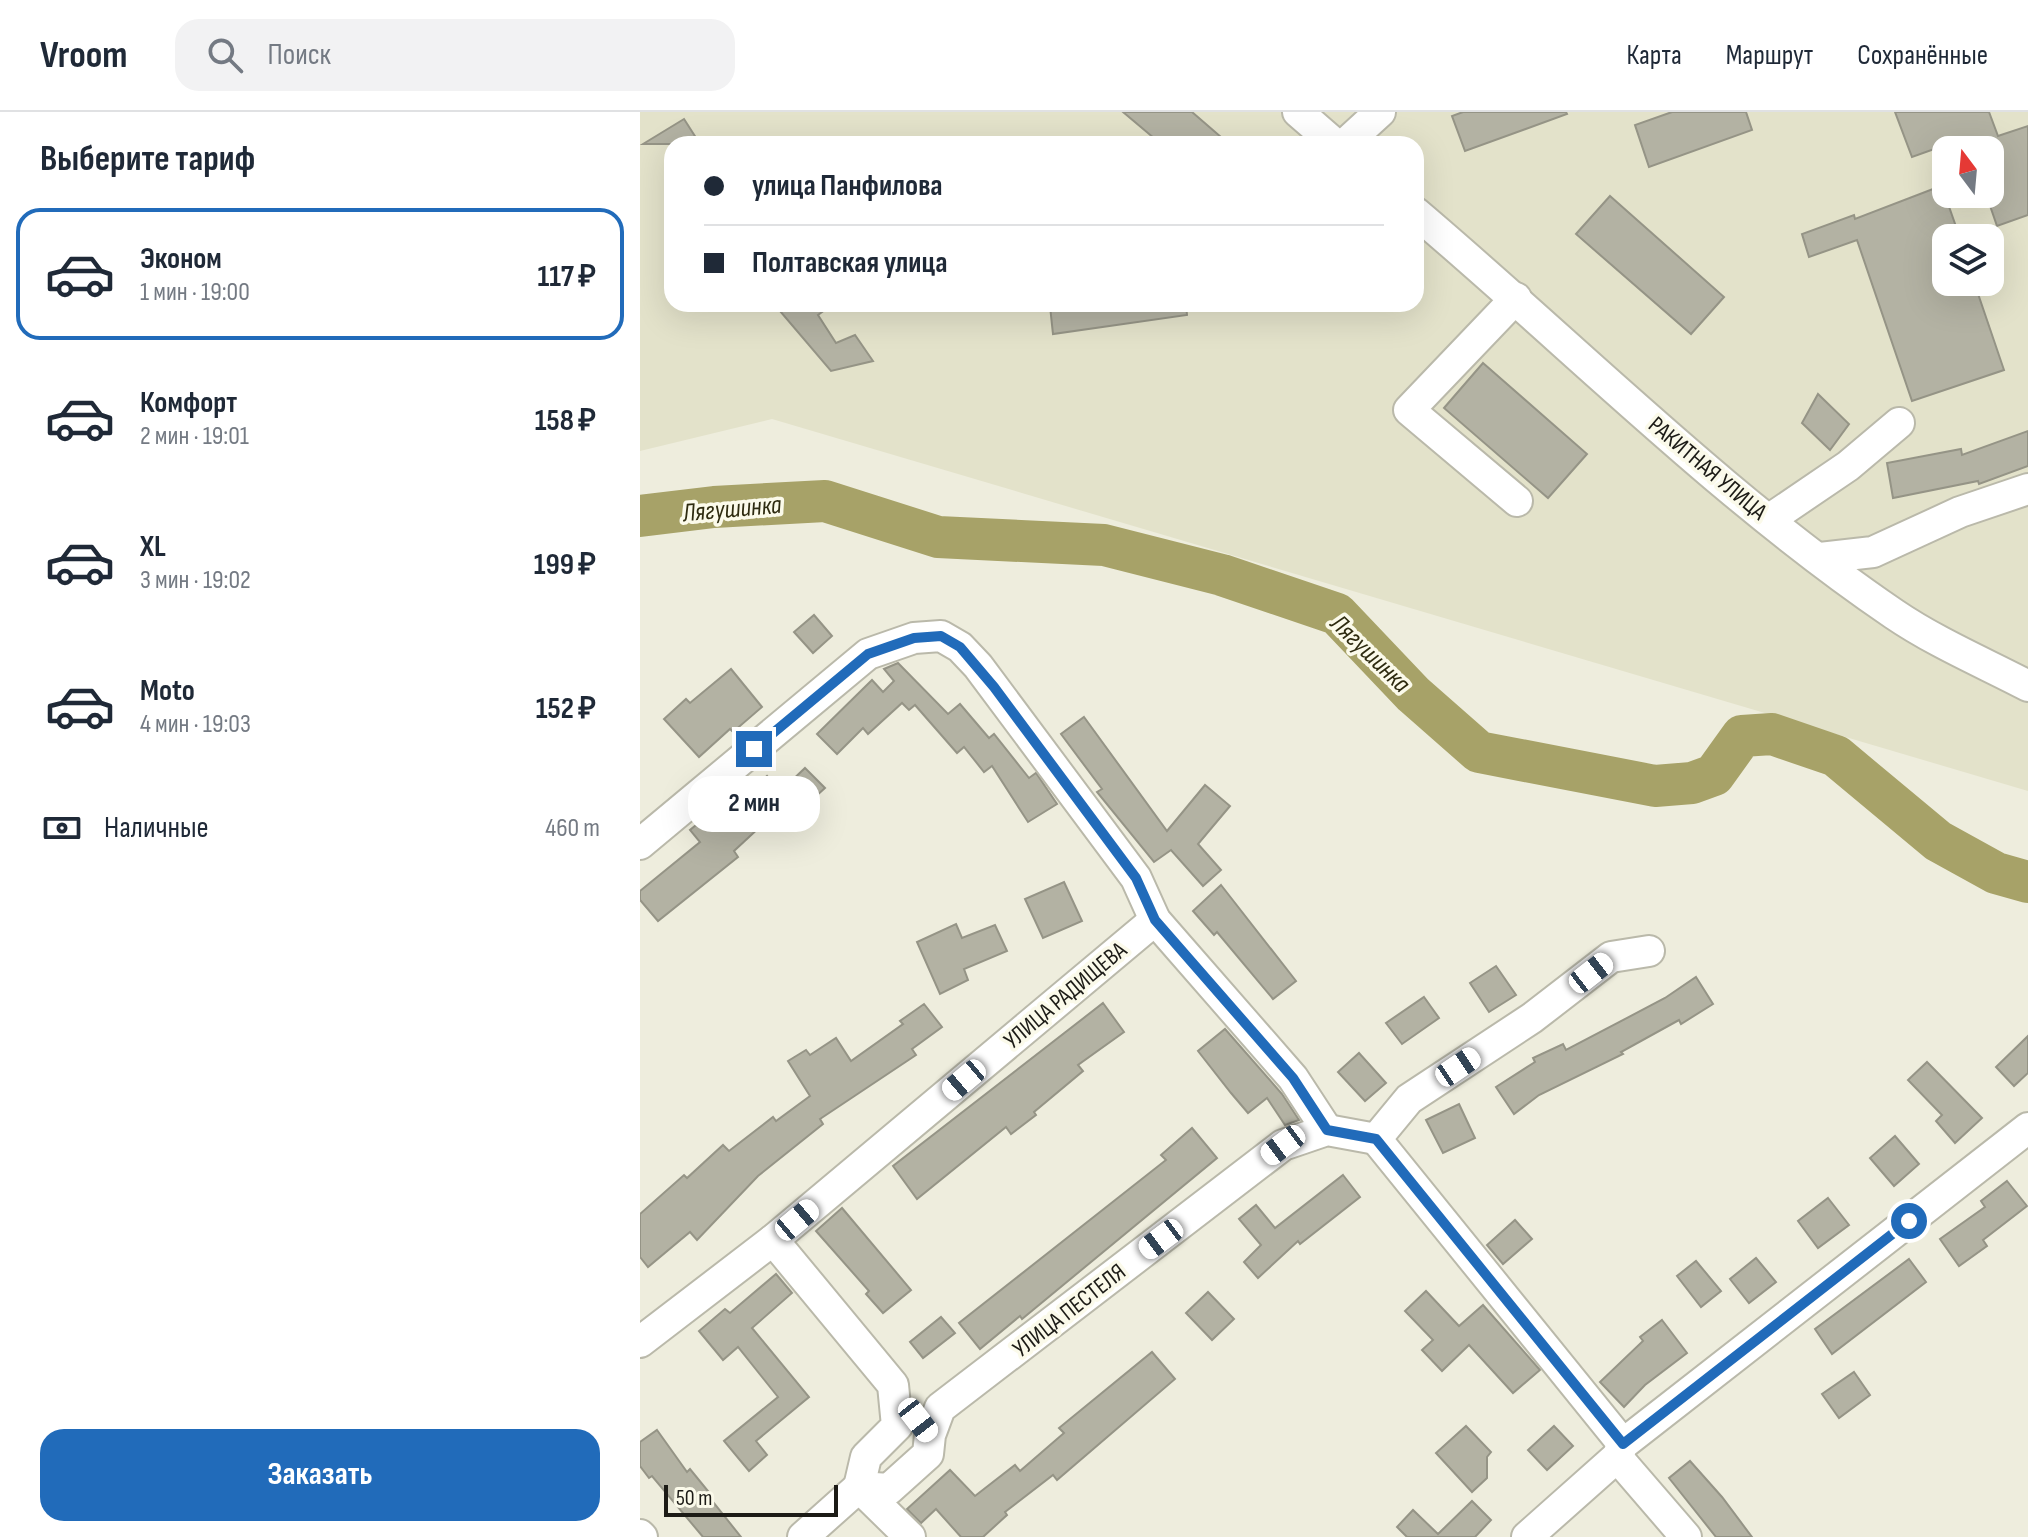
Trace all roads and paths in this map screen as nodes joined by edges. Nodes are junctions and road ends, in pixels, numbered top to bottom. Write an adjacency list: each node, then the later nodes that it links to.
1 (1298, 112): 3 (street)
2 (1380, 112): 4 (street)
3 (1326, 136)
4 (1354, 136)
5 (1424, 220): 6 (street, РАКИТНАЯ УЛИЦА)
6 (1516, 298): 9 (street); 10 (street, РАКИТНАЯ УЛИЦА)
7 (1899, 423): 10 (street)
8 (2028, 489): 11 (street)
9 (1517, 501)
10 (1770, 519): 11 (street, РАКИТНАЯ УЛИЦА)
11 (1820, 558): 12 (street, РАКИТНАЯ УЛИЦА)
12 (2028, 686)
13 (640, 844): 14 (street)
14 (1155, 920): 17 (street); 19 (street, УЛИЦА РАДИЩЕВА)
15 (1649, 951): 18 (street)
16 (2028, 1128): 22 (street)
17 (1327, 1130): 18 (street, УЛИЦА ПЕСТЕЛЯ); 21 (street, УЛИЦА ПЕСТЕЛЯ)
18 (1376, 1139): 22 (street)
19 (773, 1240): 20 (street, УЛИЦА РАДИЩЕВА); 21 (street)
20 (640, 1342)
21 (921, 1422): 23 (street); 23 (street, УЛИЦА ПЕСТЕЛЯ)
22 (1620, 1450): 26 (street); 27 (street)
23 (859, 1487): 24 (street); 25 (street)
24 (803, 1537)
25 (910, 1537)
26 (1527, 1537)
27 (1686, 1537)

